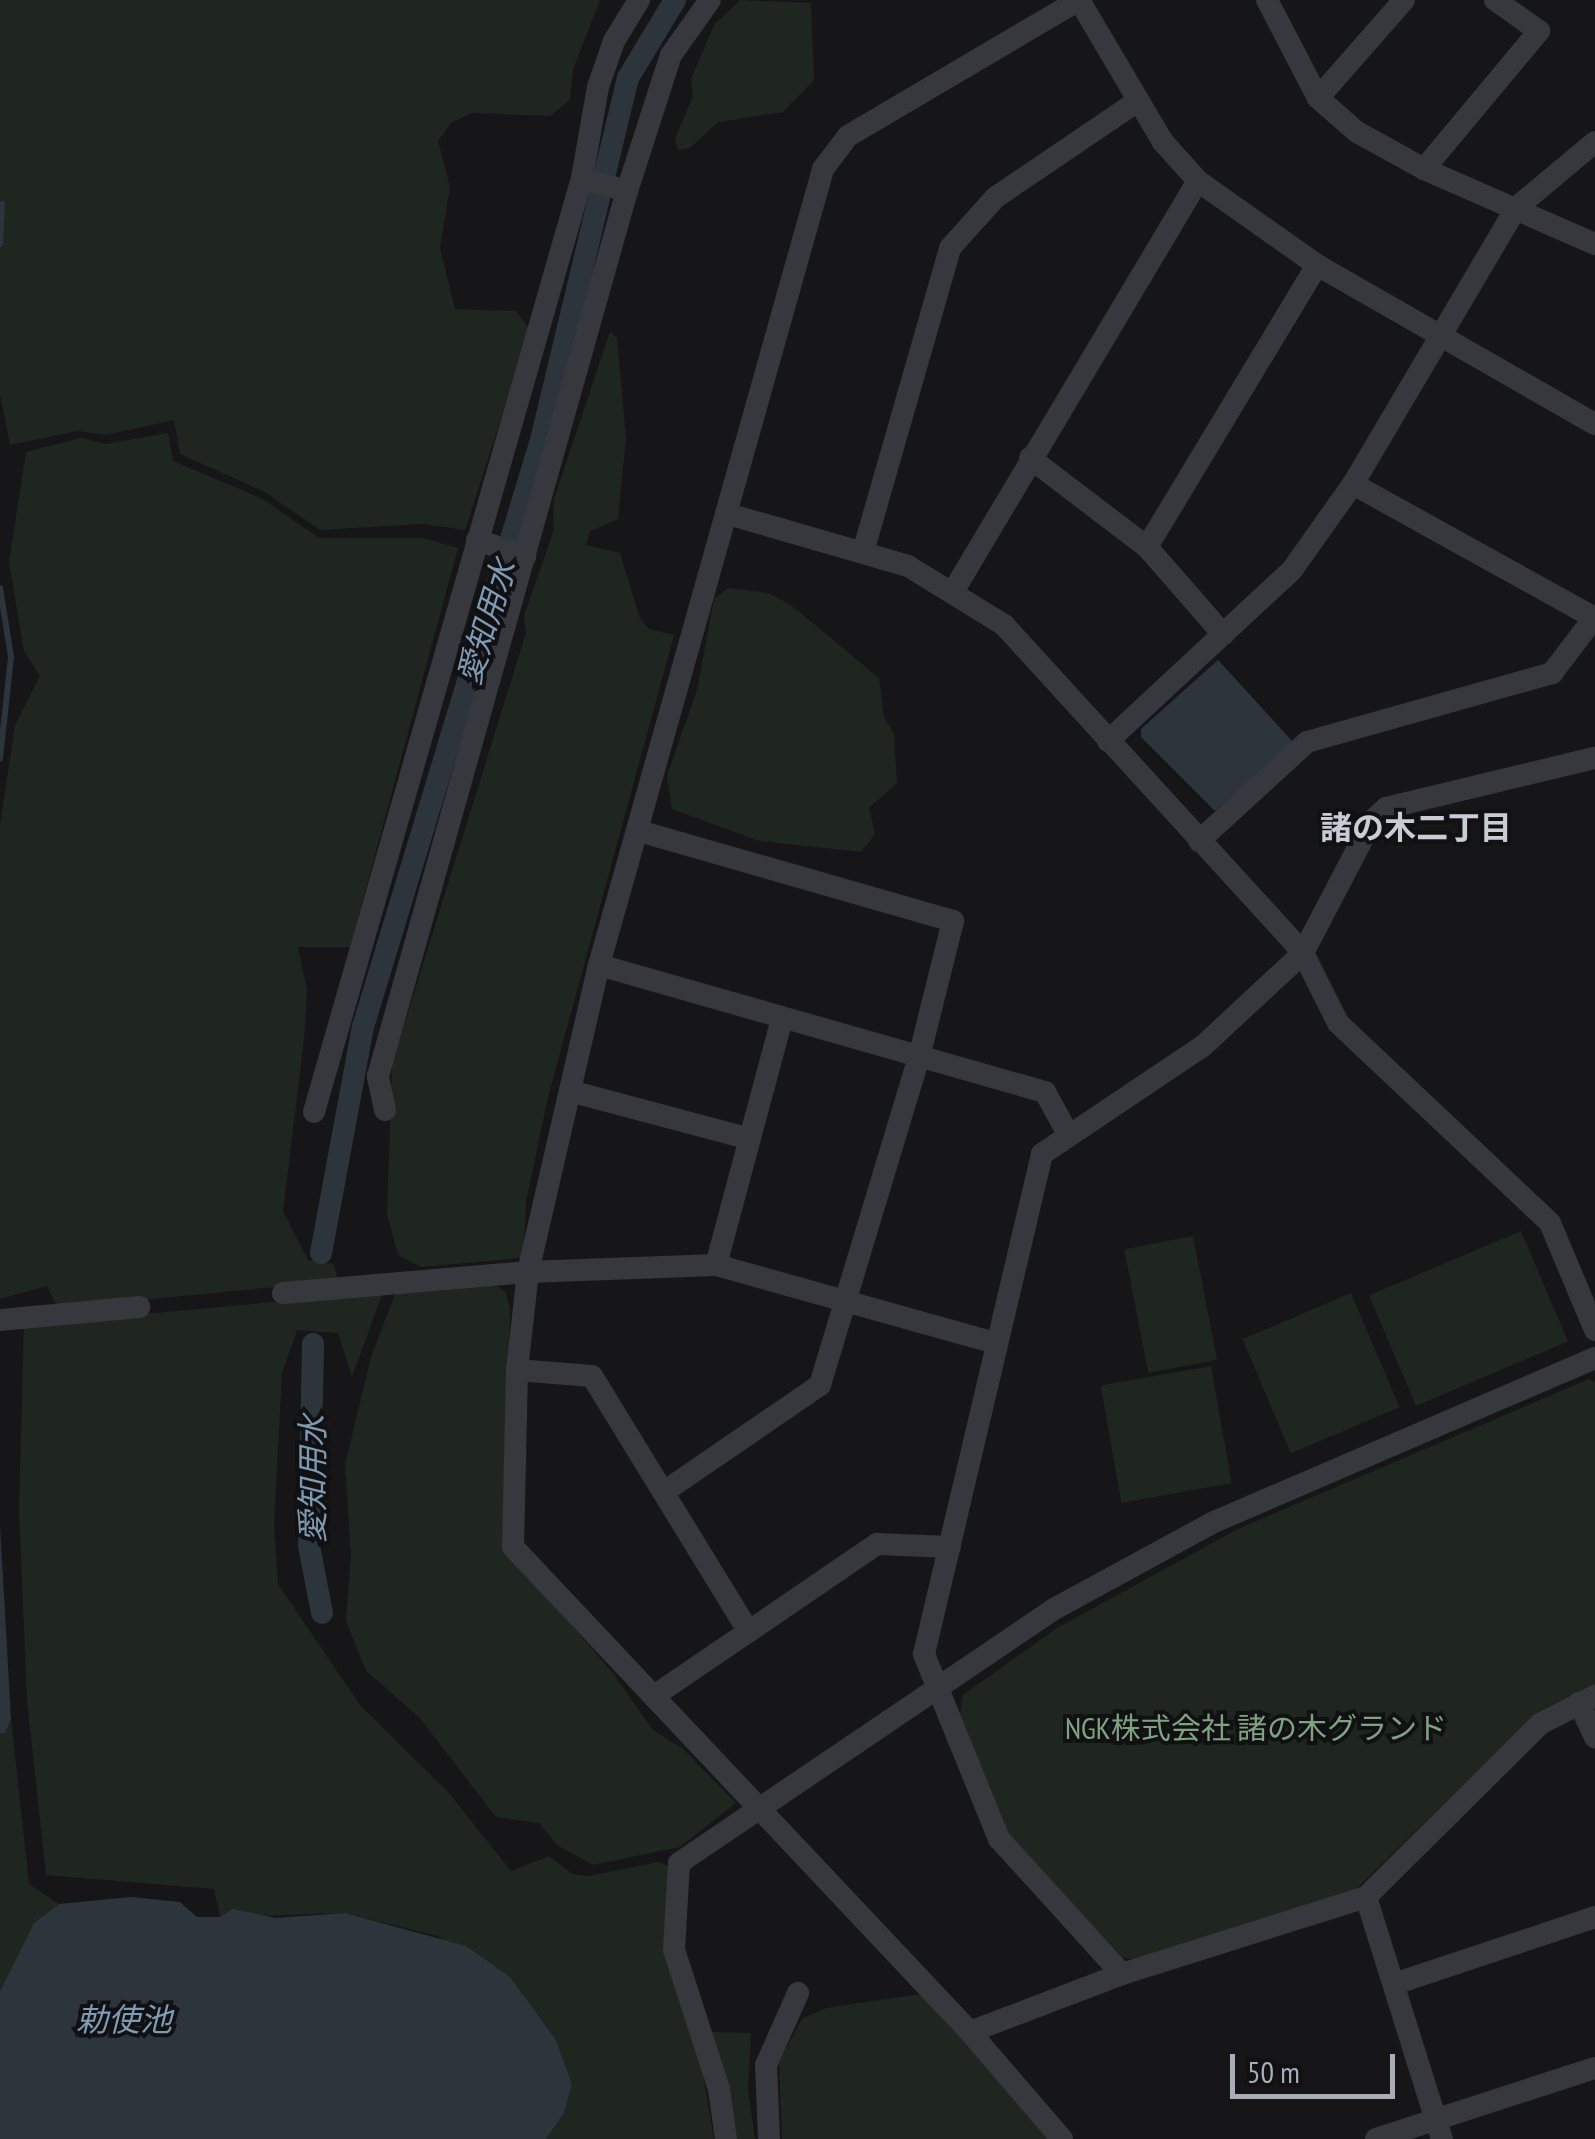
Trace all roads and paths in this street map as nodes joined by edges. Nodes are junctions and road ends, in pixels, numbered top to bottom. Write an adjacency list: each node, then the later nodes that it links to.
1 (639, 0): 11 (street)
2 (710, 0): 13 (street)
3 (1079, 0): 8 (street); 21 (street)
4 (1267, 0): 7 (street)
5 (1404, 0): 7 (street)
6 (1495, 0): 10 (street)
7 (1318, 98): 10 (street)
8 (1138, 101): 12 (street); 24 (street)
9 (1595, 142): 14 (street)
10 (1424, 170): 14 (street)
11 (584, 179): 13 (street); 22 (street)
12 (1198, 181): 16 (street); 19 (street)
13 (624, 190): 25 (street)
14 (1516, 208): 15 (street); 17 (street)
15 (1595, 244)
16 (1316, 265): 17 (street); 23 (street)
17 (1442, 332): 18 (street); 20 (street)
18 (1595, 424)
19 (1030, 458): 23 (street); 26 (street)
20 (1353, 484): 27 (street); 28 (street)
21 (728, 514): 24 (street); 31 (street)
22 (480, 541): 25 (street); 39 (street)
23 (1147, 546): 28 (street)
24 (863, 552): 26 (street)
25 (519, 554): 38 (street)
26 (954, 590): 29 (street)
27 (1594, 618): 32 (street)
28 (1222, 634): 29 (street)
29 (1108, 741): 32 (street)
30 (1595, 758): 33 (street)
31 (638, 831): 34 (street); 36 (street)
32 (1200, 840): 33 (street)
33 (1303, 953): 40 (street); 48 (street)
34 (600, 965): 35 (street); 37 (street)
35 (782, 1018): 36 (street); 41 (street)
36 (920, 1057): 40 (street); 45 (street)
37 (570, 1092): 41 (street); 43 (street)
38 (385, 1110)
39 (314, 1112)
40 (1068, 1134): 49 (street)
41 (750, 1138): 42 (street)
42 (716, 1265): 43 (street); 45 (street)
43 (528, 1272): 44 (street); 51 (street)
44 (284, 1293)
45 (846, 1300): 49 (street); 52 (street)
46 (139, 1307): 47 (street)
47 (0, 1320)
48 (1595, 1330)
49 (994, 1342): 53 (street)
50 (1595, 1358): 55 (street)
51 (517, 1370): 52 (street); 56 (street)
52 (665, 1491): 54 (street)
53 (950, 1547): 54 (street); 55 (street)
54 (749, 1632): 56 (street)
55 (934, 1690): 59 (street); 62 (street)
56 (654, 1696): 59 (street)
57 (1587, 1700): 58 (street); 60 (street)
58 (1595, 1737)
59 (762, 1812): 65 (street); 68 (street)
60 (1366, 1897): 62 (street); 63 (street)
61 (1595, 1917): 63 (street)
62 (1122, 1974): 65 (street)
63 (1397, 1983): 67 (street)
64 (798, 1993): 69 (street)
65 (970, 2032): 70 (street)
66 (1595, 2068): 67 (street)
67 (1439, 2129): 71 (street)
68 (726, 2139)
69 (769, 2139)
70 (1062, 2139)
71 (1376, 2139)

